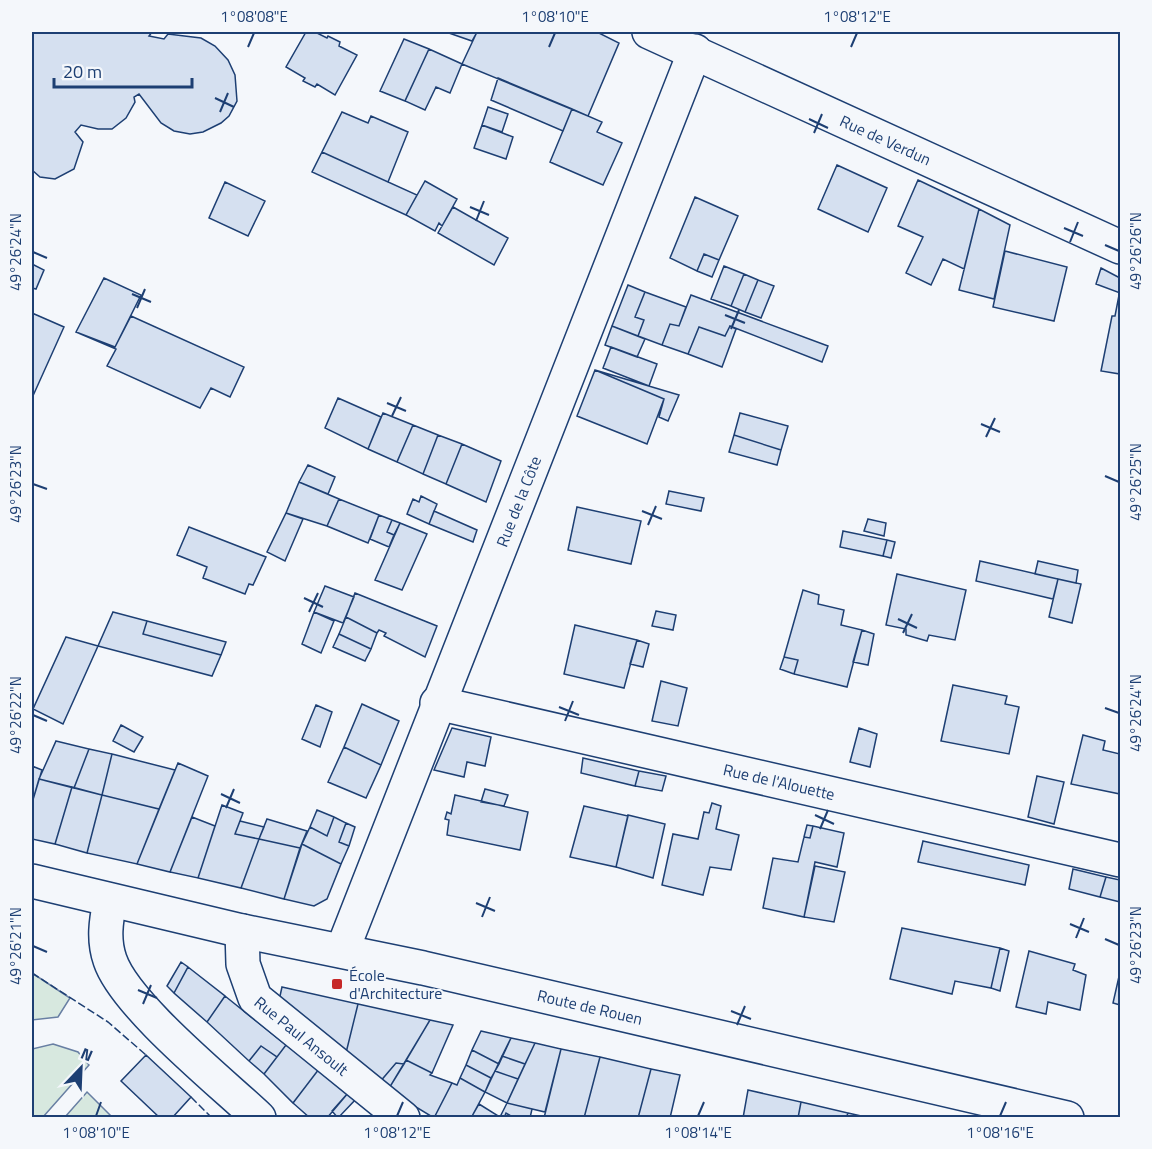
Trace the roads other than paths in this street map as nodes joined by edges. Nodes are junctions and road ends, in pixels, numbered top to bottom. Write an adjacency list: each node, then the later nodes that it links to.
1 (650, 32): 2 (street, Rue de Verdun)
2 (688, 41): 3 (street, Rue de Verdun); 4 (street, Rue de la Côte)
3 (1120, 247)
4 (437, 703): 5 (street, Rue de l'Alouette); 9 (street, Rue de la Côte)
5 (1120, 860)
6 (32, 881): 7 (street, Route de Rouen)
7 (110, 901): 8 (street, Route de Rouen); 10 (street)
8 (242, 931): 9 (street, Route de Rouen); 11 (street, Rue Paul Ansoult)
9 (342, 951): 12 (street, Route de Rouen)
10 (258, 1118)
11 (403, 1118)
12 (1066, 1118)

